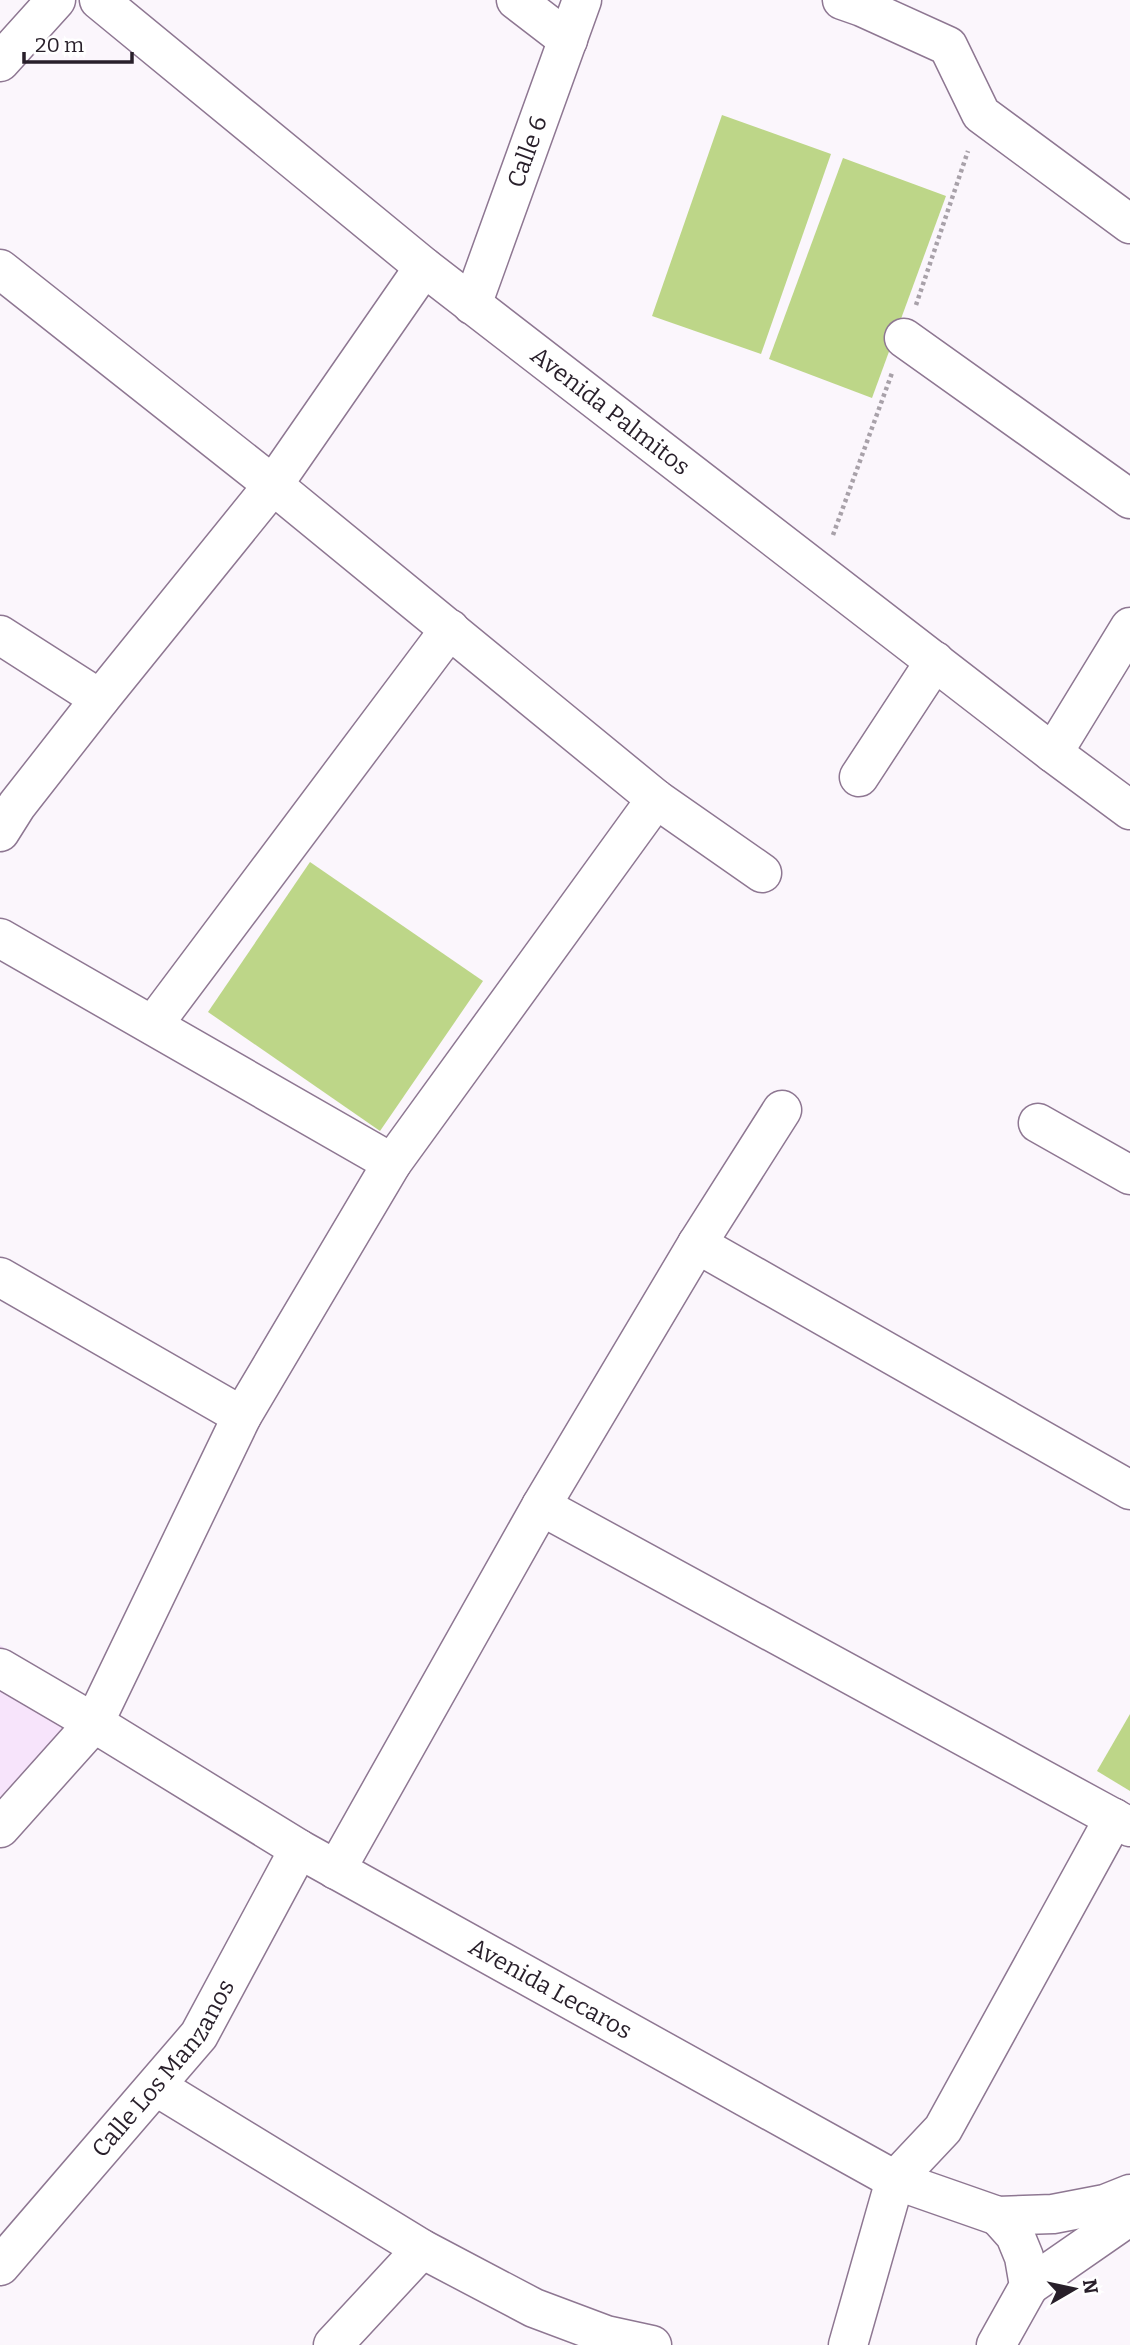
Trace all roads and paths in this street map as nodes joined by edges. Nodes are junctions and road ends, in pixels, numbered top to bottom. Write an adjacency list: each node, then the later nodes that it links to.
1 (56, 0): 7 (street)
2 (99, 0): 9 (street, Avenida Palmitos)
3 (516, 0): 6 (street)
4 (582, 0): 6 (street, Calle 6)
5 (857, 2): 8 (street)
6 (568, 40): 11 (street, Calle 6)
7 (0, 62)
8 (1130, 224)
9 (424, 267): 11 (street, Avenida Palmitos); 13 (street)
10 (0, 269): 13 (street)
11 (472, 305): 18 (street, Avenida Palmitos)
12 (904, 338): 14 (street)
13 (273, 485): 16 (street); 19 (street)
14 (1130, 499)
15 (1130, 628): 20 (street)
16 (450, 629): 22 (street); 27 (street)
17 (0, 635): 19 (street)
18 (935, 661): 20 (street, Avenida Palmitos); 21 (street)
19 (100, 699): 24 (street)
20 (1053, 753): 23 (street, Avenida Palmitos)
21 (859, 778)
22 (656, 799): 25 (street); 30 (street)
23 (1130, 810)
24 (0, 832)
25 (762, 873)
26 (0, 937): 27 (street)
27 (153, 1026): 30 (street)
28 (782, 1110): 32 (street)
29 (1038, 1123): 31 (street)
30 (392, 1163): 34 (street)
31 (1130, 1175)
32 (697, 1244): 35 (street); 36 (street)
33 (0, 1277): 34 (street)
34 (242, 1416): 38 (street)
35 (1130, 1490)
36 (541, 1506): 39 (street); 42 (street)
37 (0, 1668): 38 (street, Avenida Lecaros)
38 (94, 1723): 40 (street); 41 (street, Avenida Lecaros)
39 (1122, 1822): 44 (street)
40 (0, 1828)
41 (299, 1849): 42 (street, Avenida Lecaros); 43 (street, Calle Los Manzanos)
42 (336, 1870): 44 (street, Avenida Lecaros)
43 (157, 2087): 48 (street); 49 (street, Calle Los Manzanos)
44 (895, 2180): 46 (street, Avenida Lecaros); 53 (street)
45 (1130, 2194): 46 (street, Avenida Lecaros)
46 (998, 2216): 50 (street)
47 (1130, 2216): 50 (street)
48 (422, 2249): 51 (street); 52 (street)
49 (0, 2266)
50 (1029, 2286): 54 (street)
51 (333, 2345)
52 (652, 2345)
53 (848, 2345)
54 (996, 2345)

